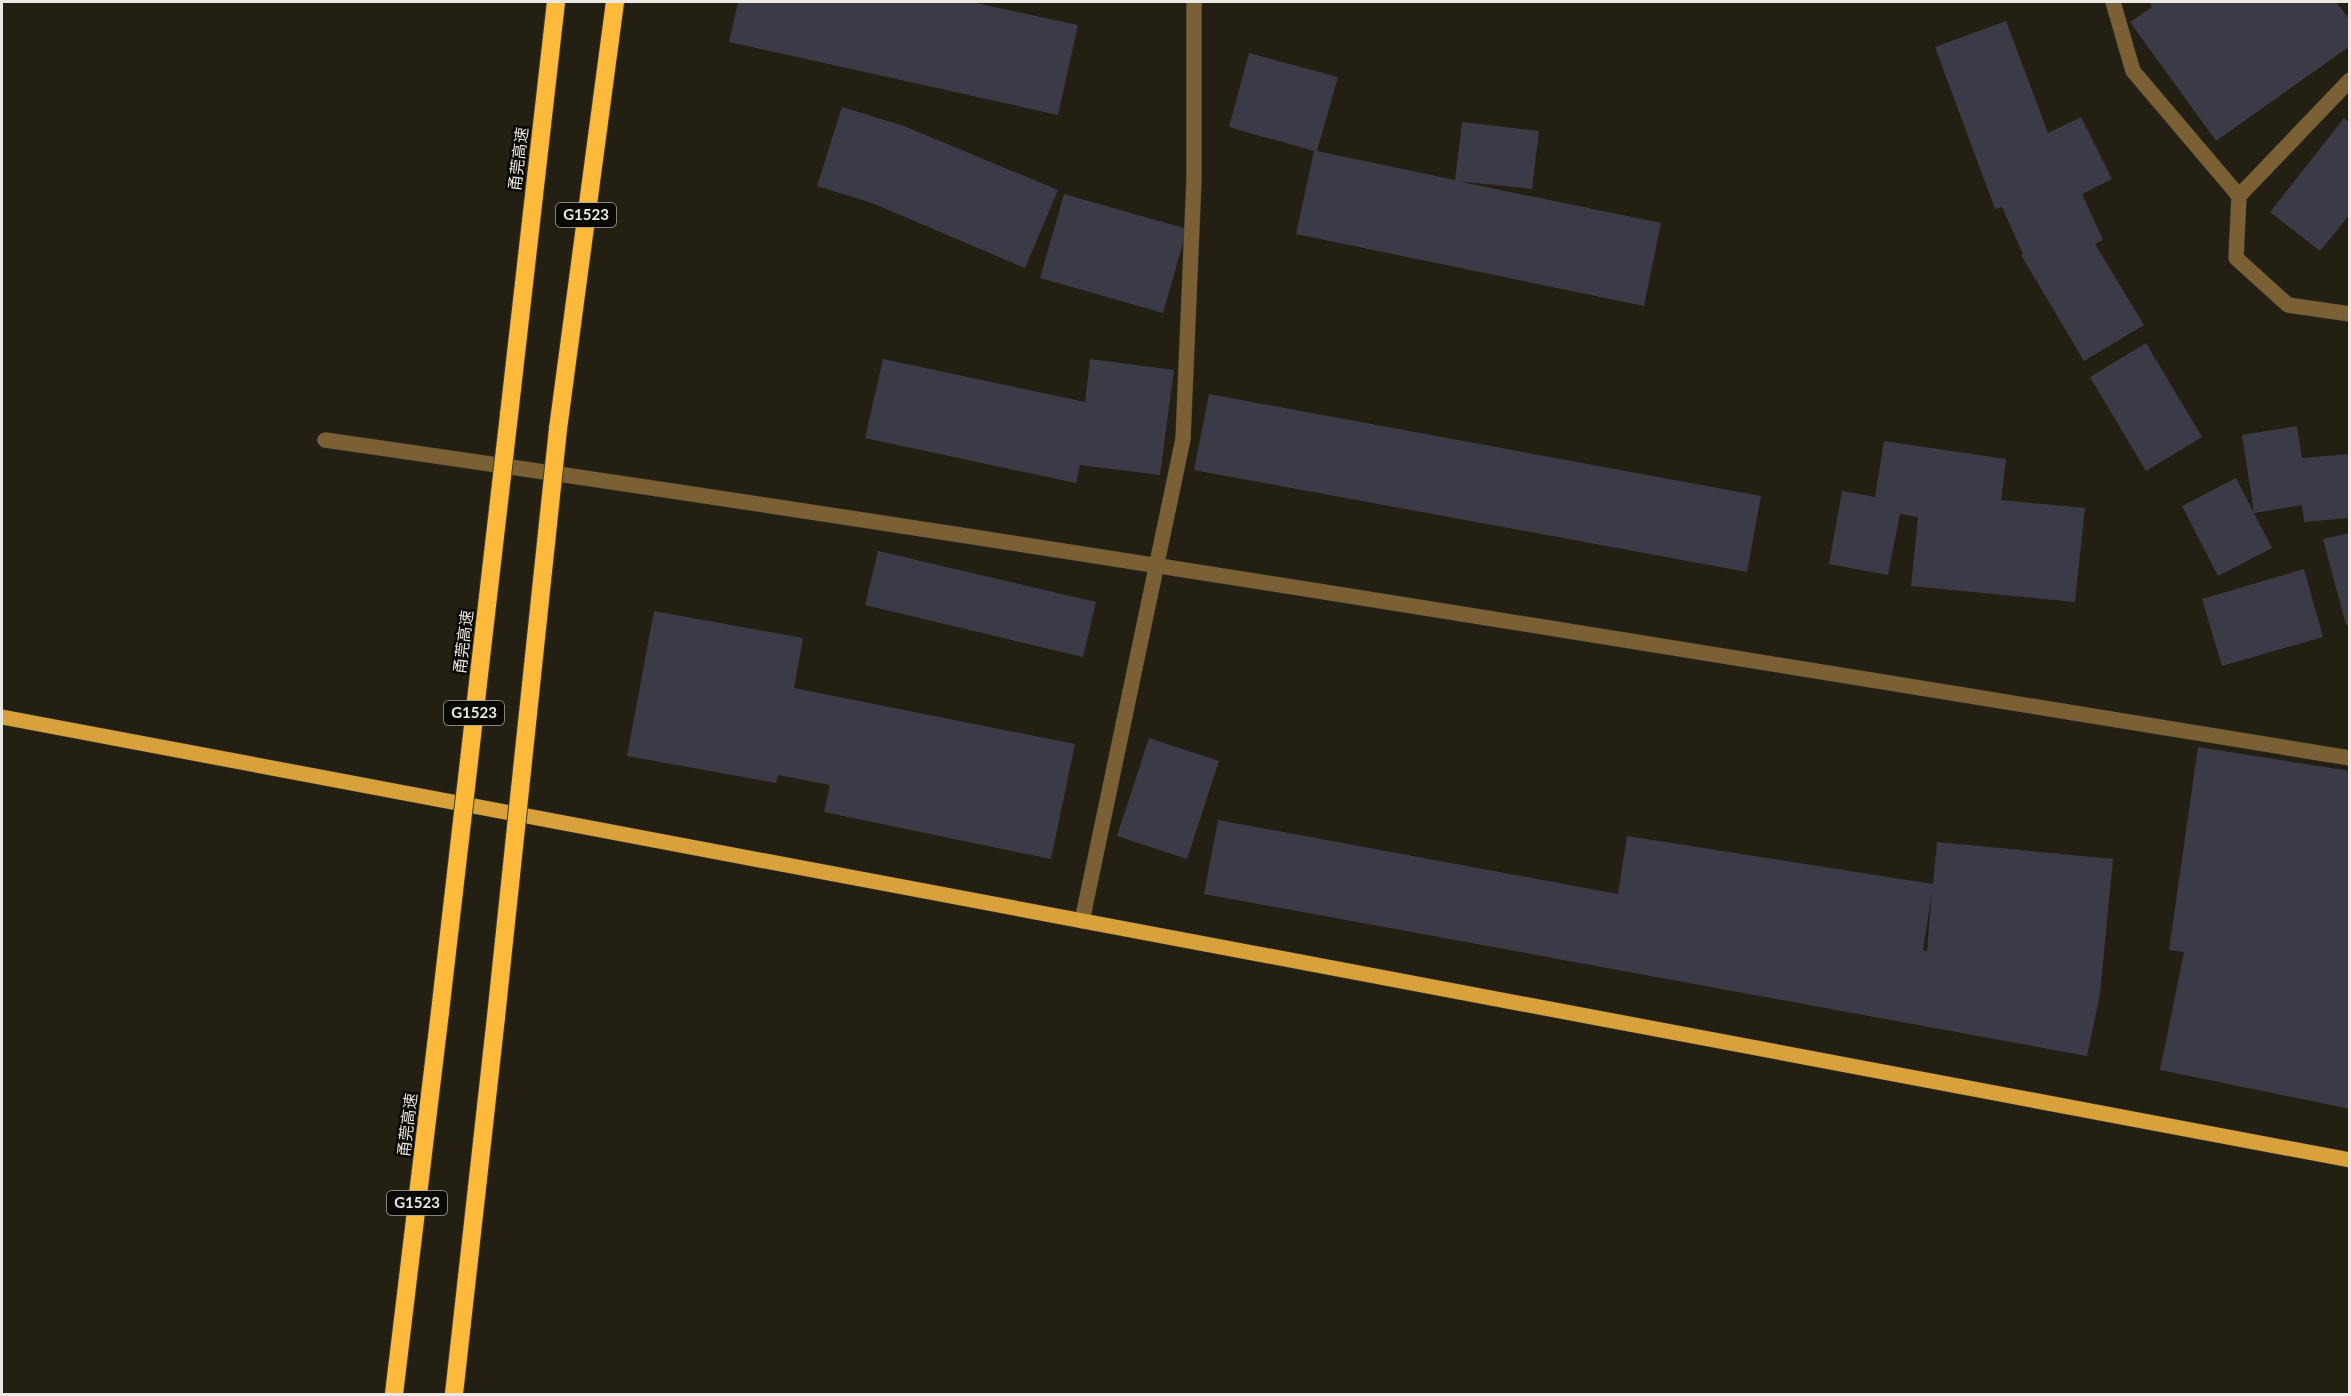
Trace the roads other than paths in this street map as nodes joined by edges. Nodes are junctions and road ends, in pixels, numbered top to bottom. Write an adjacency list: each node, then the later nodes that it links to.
1 (556, 2): 14 (highway, 甬莞高速 / G1523, bridge)
2 (615, 2): 15 (highway, G1523, bridge)
3 (1194, 2): 9 (street)
4 (2113, 2): 6 (street)
5 (2349, 80): 6 (street)
6 (2239, 196): 7 (street)
7 (2349, 314)
8 (325, 440): 9 (street)
9 (1156, 564): 11 (street); 12 (street)
10 (2, 717): 12 (main road)
11 (2349, 758)
12 (1082, 921): 13 (main road)
13 (2349, 1160)
14 (394, 1395)
15 (454, 1395)

